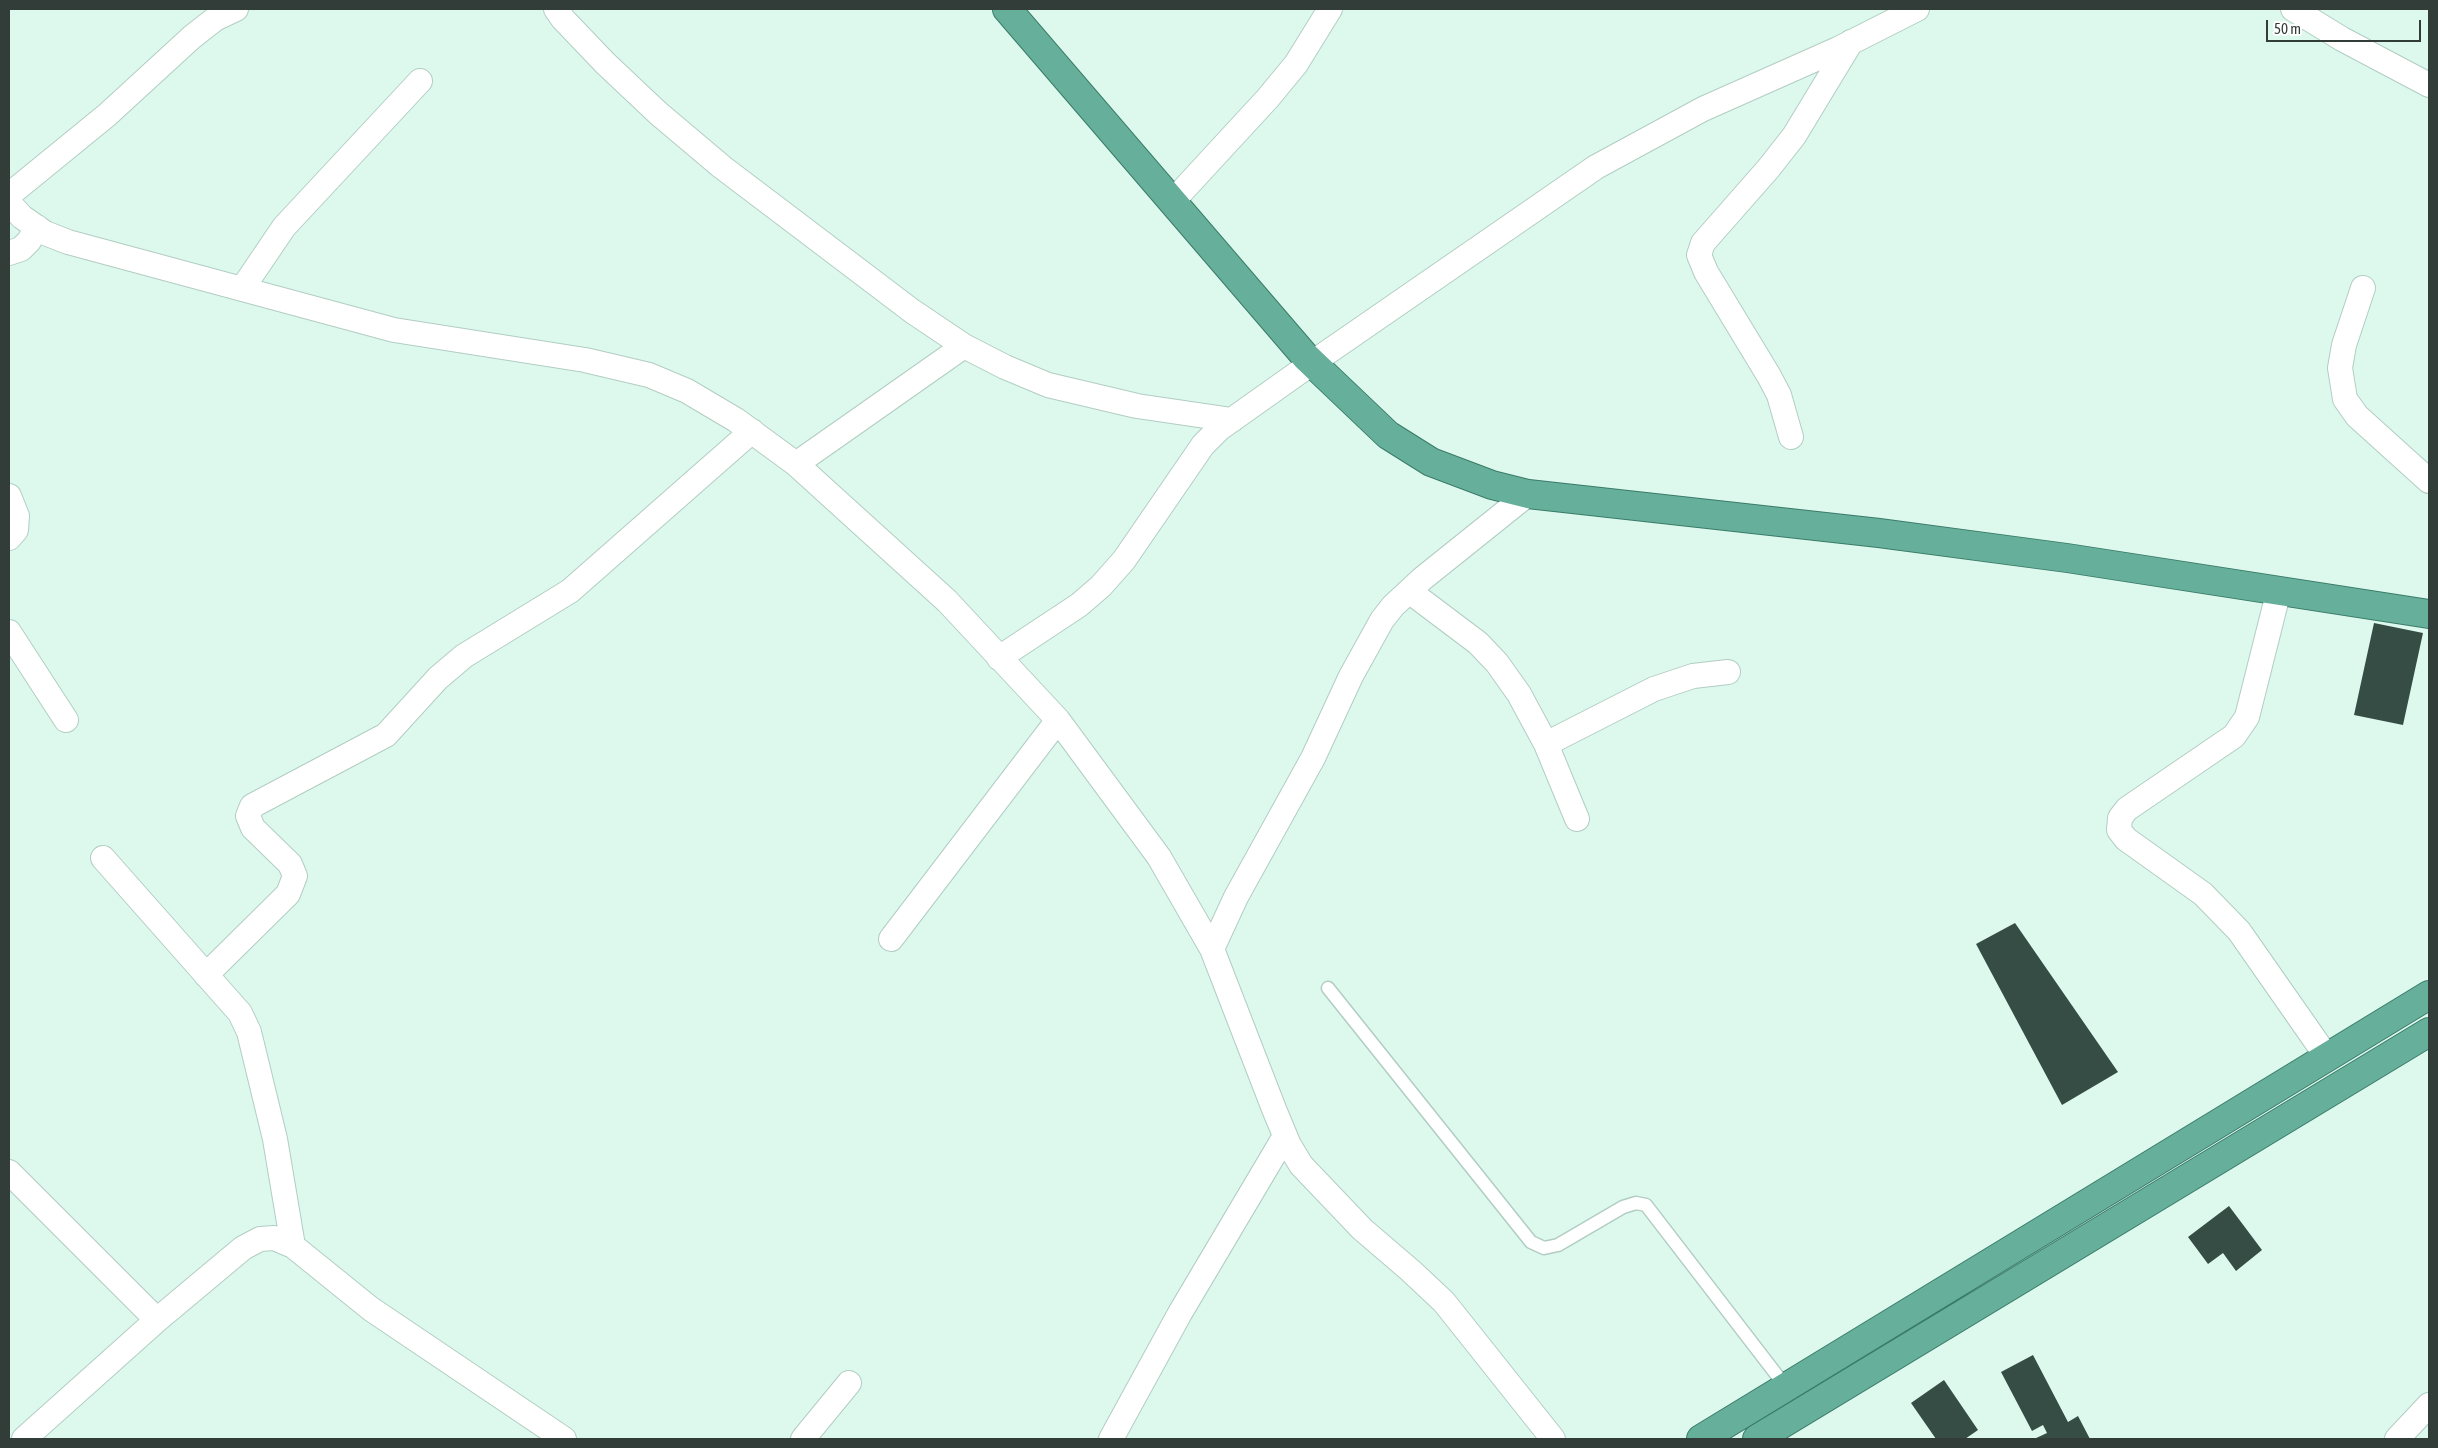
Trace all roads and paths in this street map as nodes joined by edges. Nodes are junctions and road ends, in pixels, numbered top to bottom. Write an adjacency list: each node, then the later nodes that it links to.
1 (236, 9): 10 (street)
2 (556, 9): 17 (street)
3 (1007, 9): 11 (highway)
4 (1330, 9): 11 (street)
5 (1917, 9): 7 (street)
6 (2293, 9): 9 (street)
7 (1851, 42): 18 (street); 21 (street)
8 (420, 81): 16 (street)
9 (2429, 85)
10 (9, 195)
11 (1173, 201): 18 (highway)
12 (9, 203): 13 (street)
13 (37, 228): 14 (street); 16 (street)
14 (9, 253)
15 (2362, 288): 23 (street)
16 (242, 289): 20 (street)
17 (964, 346): 19 (street); 22 (street)
18 (1312, 363): 19 (street); 24 (highway)
19 (1232, 420): 31 (street)
20 (752, 431): 22 (street); 40 (street)
21 (1791, 437)
22 (796, 464): 31 (street)
23 (2429, 481)
24 (1528, 494): 27 (highway); 28 (street)
25 (9, 496): 26 (street)
26 (9, 538)
27 (2279, 590): 29 (highway); 44 (street)
28 (1409, 591): 35 (street); 39 (street)
29 (2429, 614)
30 (9, 632): 33 (street)
31 (1000, 658): 34 (street)
32 (1728, 672): 35 (street)
33 (66, 720)
34 (1058, 720): 38 (street); 39 (street)
35 (1546, 744): 36 (street)
36 (1577, 819)
37 (103, 858): 40 (street)
38 (891, 938)
39 (1212, 949): 45 (street)
40 (206, 975): 47 (street)
41 (1328, 988): 50 (lane)
42 (2429, 995): 44 (highway)
43 (2429, 1032): 58 (highway)
44 (2327, 1057): 50 (highway)
45 (1285, 1136): 55 (street); 56 (street)
46 (9, 1172): 48 (street)
47 (293, 1246): 48 (street); 53 (street)
48 (157, 1320): 52 (street)
49 (849, 1383): 54 (street)
50 (1786, 1387): 57 (highway)
51 (2429, 1405): 59 (street)
52 (24, 1439)
53 (564, 1439)
54 (803, 1439)
55 (1111, 1439)
56 (1553, 1439)
57 (1701, 1439)
58 (1757, 1439)
59 (2397, 1439)

